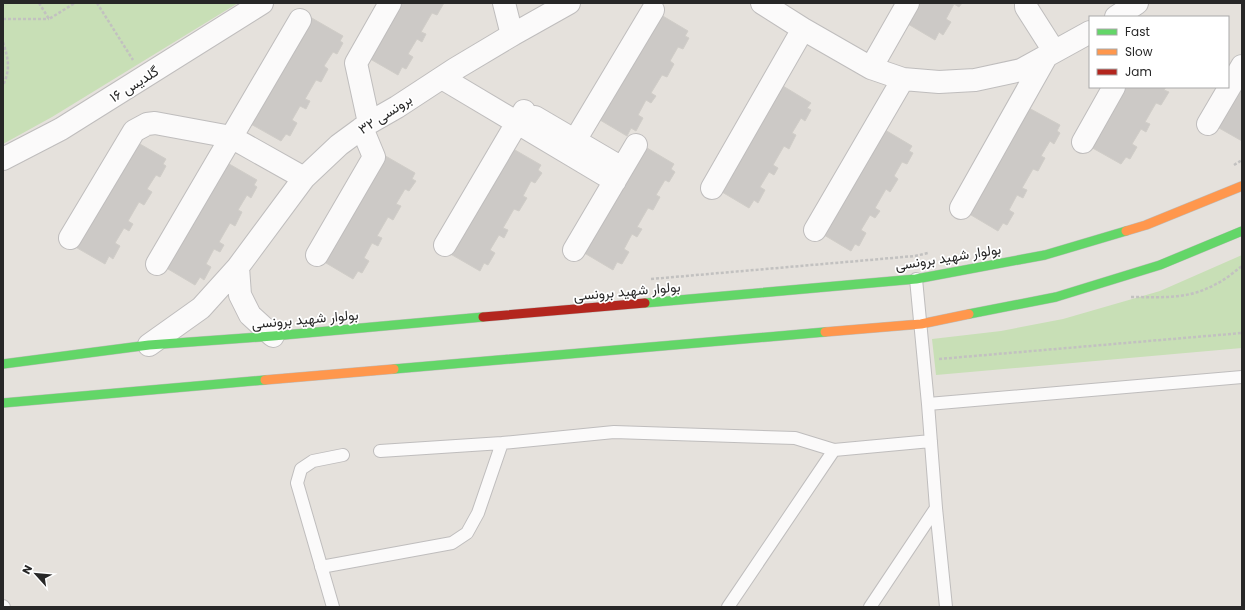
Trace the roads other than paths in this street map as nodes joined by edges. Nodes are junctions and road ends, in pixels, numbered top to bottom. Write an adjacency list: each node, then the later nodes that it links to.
1 (262, 3): 28 (street, گلدیس ۱۶)
2 (390, 3): 23 (street)
3 (504, 3): 14 (street)
4 (569, 3): 14 (street, برونسی ۳۲)
5 (762, 3): 12 (street)
6 (908, 3): 17 (street)
7 (1026, 3): 15 (street)
8 (1137, 3): 10 (street)
9 (653, 10): 27 (street)
10 (1118, 16)
11 (300, 20): 24 (street)
12 (803, 29): 17 (street); 32 (street)
13 (1089, 33): 15 (street)
14 (512, 35): 18 (street, برونسی ۳۲)
15 (1051, 53): 19 (street); 33 (street)
16 (1242, 66): 22 (street)
17 (871, 68): 19 (street)
18 (449, 74): 21 (street); 23 (street, برونسی ۳۲)
19 (903, 79): 34 (street)
20 (1113, 88): 25 (street)
21 (520, 117): 27 (street); 37 (street)
22 (1208, 124)
23 (366, 125): 30 (street, برونسی ۳۲); 39 (street)
24 (231, 137): 30 (street); 36 (street); 40 (street)
25 (1083, 142)
26 (636, 145): 29 (street)
27 (571, 146): 29 (street)
28 (3, 159)
29 (619, 174): 38 (street)
30 (304, 178): 41 (street, برونسی ۳۲)
31 (1242, 186): 42 (main road, بولوار شهید برونسی)
32 (712, 188)
33 (961, 208)
34 (815, 230)
35 (1242, 231): 43 (main road)
36 (70, 238)
37 (445, 245)
38 (574, 250)
39 (317, 255)
40 (157, 264)
41 (238, 267): 44 (street); 45 (street, برونسی ۳۲)
42 (916, 279): 43 (lane); 44 (main road, بولوار شهید برونسی)
43 (921, 324): 48 (main road); 49 (lane)
44 (274, 336): 45 (main road, بولوار شهید برونسی)
45 (149, 345): 46 (main road, بولوار شهید برونسی)
46 (3, 364)
47 (1242, 377): 49 (lane)
48 (3, 403)
49 (928, 404): 50 (lane)
50 (931, 441): 52 (lane); 55 (lane)
51 (502, 443): 52 (lane); 53 (lane); 56 (lane)
52 (834, 450): 58 (lane)
53 (380, 451)
54 (343, 455): 56 (lane)
55 (936, 508): 59 (lane); 60 (lane)
56 (321, 567): 57 (lane)
57 (333, 607)
58 (728, 607)
59 (870, 607)
60 (946, 607)

